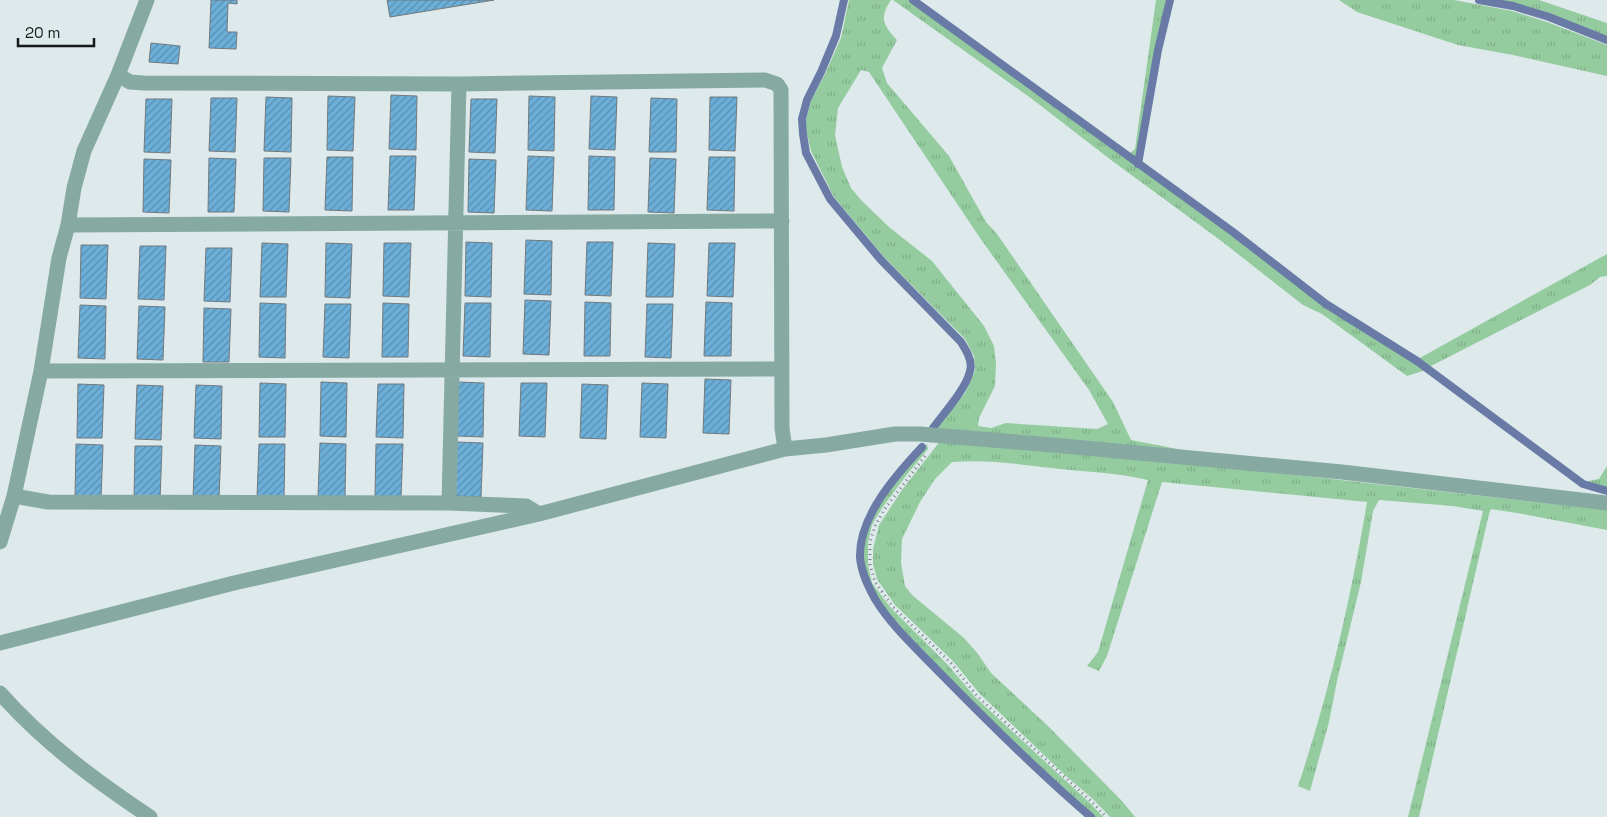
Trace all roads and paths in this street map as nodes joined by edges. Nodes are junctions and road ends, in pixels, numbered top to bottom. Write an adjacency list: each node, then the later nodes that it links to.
1 (147, 0): 2 (street)
2 (118, 75): 3 (street); 6 (street)
3 (459, 84): 4 (street); 5 (street)
4 (782, 221): 5 (street); 8 (street)
5 (456, 223): 6 (street); 7 (street)
6 (68, 225): 9 (street)
7 (452, 369): 8 (street); 9 (street); 13 (street)
8 (782, 369): 11 (street)
9 (41, 371): 12 (street)
10 (940, 436): 11 (street); 14 (street); 20 (path)
11 (786, 450): 15 (street)
12 (14, 496): 13 (street); 16 (street)
13 (449, 503): 15 (street)
14 (1607, 503)
15 (539, 514): 17 (street)
16 (0, 542)
17 (0, 643)
18 (0, 693): 19 (street)
19 (150, 817)
20 (1106, 817)

